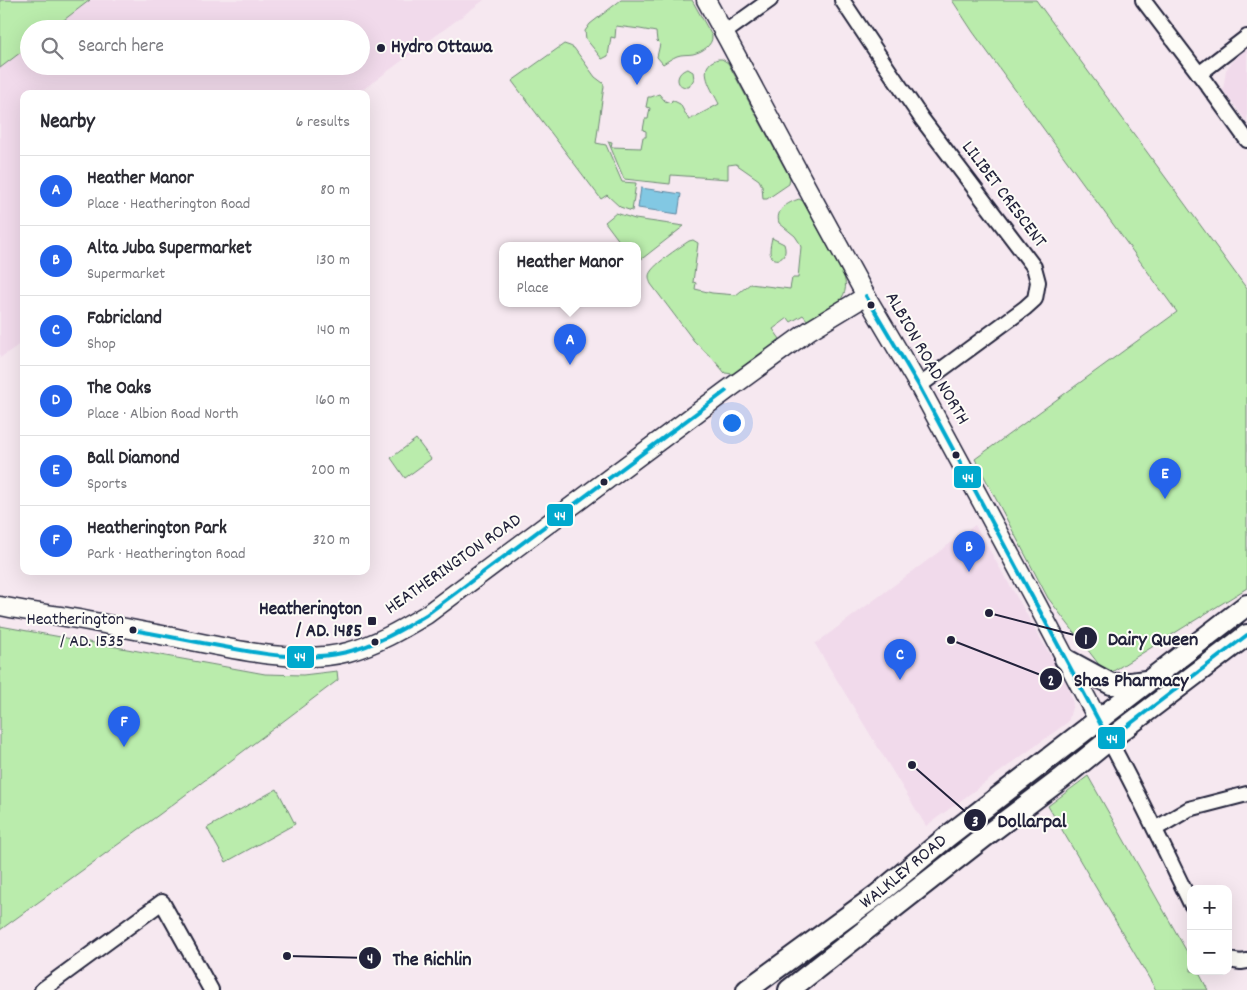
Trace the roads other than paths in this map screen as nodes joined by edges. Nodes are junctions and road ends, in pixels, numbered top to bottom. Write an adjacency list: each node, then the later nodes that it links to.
1 (706, 0): 5 (street, ALBION ROAD NORTH)
2 (770, 0): 5 (street)
3 (842, 0): 10 (street, LILIBET CRESCENT)
4 (1143, 0): 7 (street)
5 (724, 33): 9 (street, ALBION ROAD NORTH)
6 (1247, 37): 7 (street)
7 (1198, 74): 8 (street)
8 (1247, 140)
9 (866, 296): 10 (street, ALBION ROAD NORTH); 12 (street, HEATHERINGTON ROAD)
10 (919, 386): 14 (street, ALBION ROAD NORTH)
11 (1247, 605): 15 (main road, WALKLEY ROAD)
12 (0, 606)
13 (1247, 635): 17 (main road, WALKLEY ROAD)
14 (1065, 659): 15 (main road); 16 (street, ALBION ROAD NORTH)
15 (1148, 681): 16 (main road, WALKLEY ROAD)
16 (1098, 720): 17 (street, ALBION ROAD NORTH); 23 (main road, WALKLEY ROAD)
17 (1110, 740): 19 (street, ALBION ROAD NORTH); 28 (main road, WALKLEY ROAD)
18 (1247, 794): 19 (street)
19 (1155, 829): 20 (street, ALBION ROAD NORTH)
20 (1187, 896)
21 (1232, 961): 22 (street)
22 (1247, 961)
23 (771, 973): 26 (main road, WALKLEY ROAD); 27 (street)
24 (42, 990): 25 (street)
25 (211, 990)
26 (747, 990)
27 (784, 990)
28 (789, 990)

